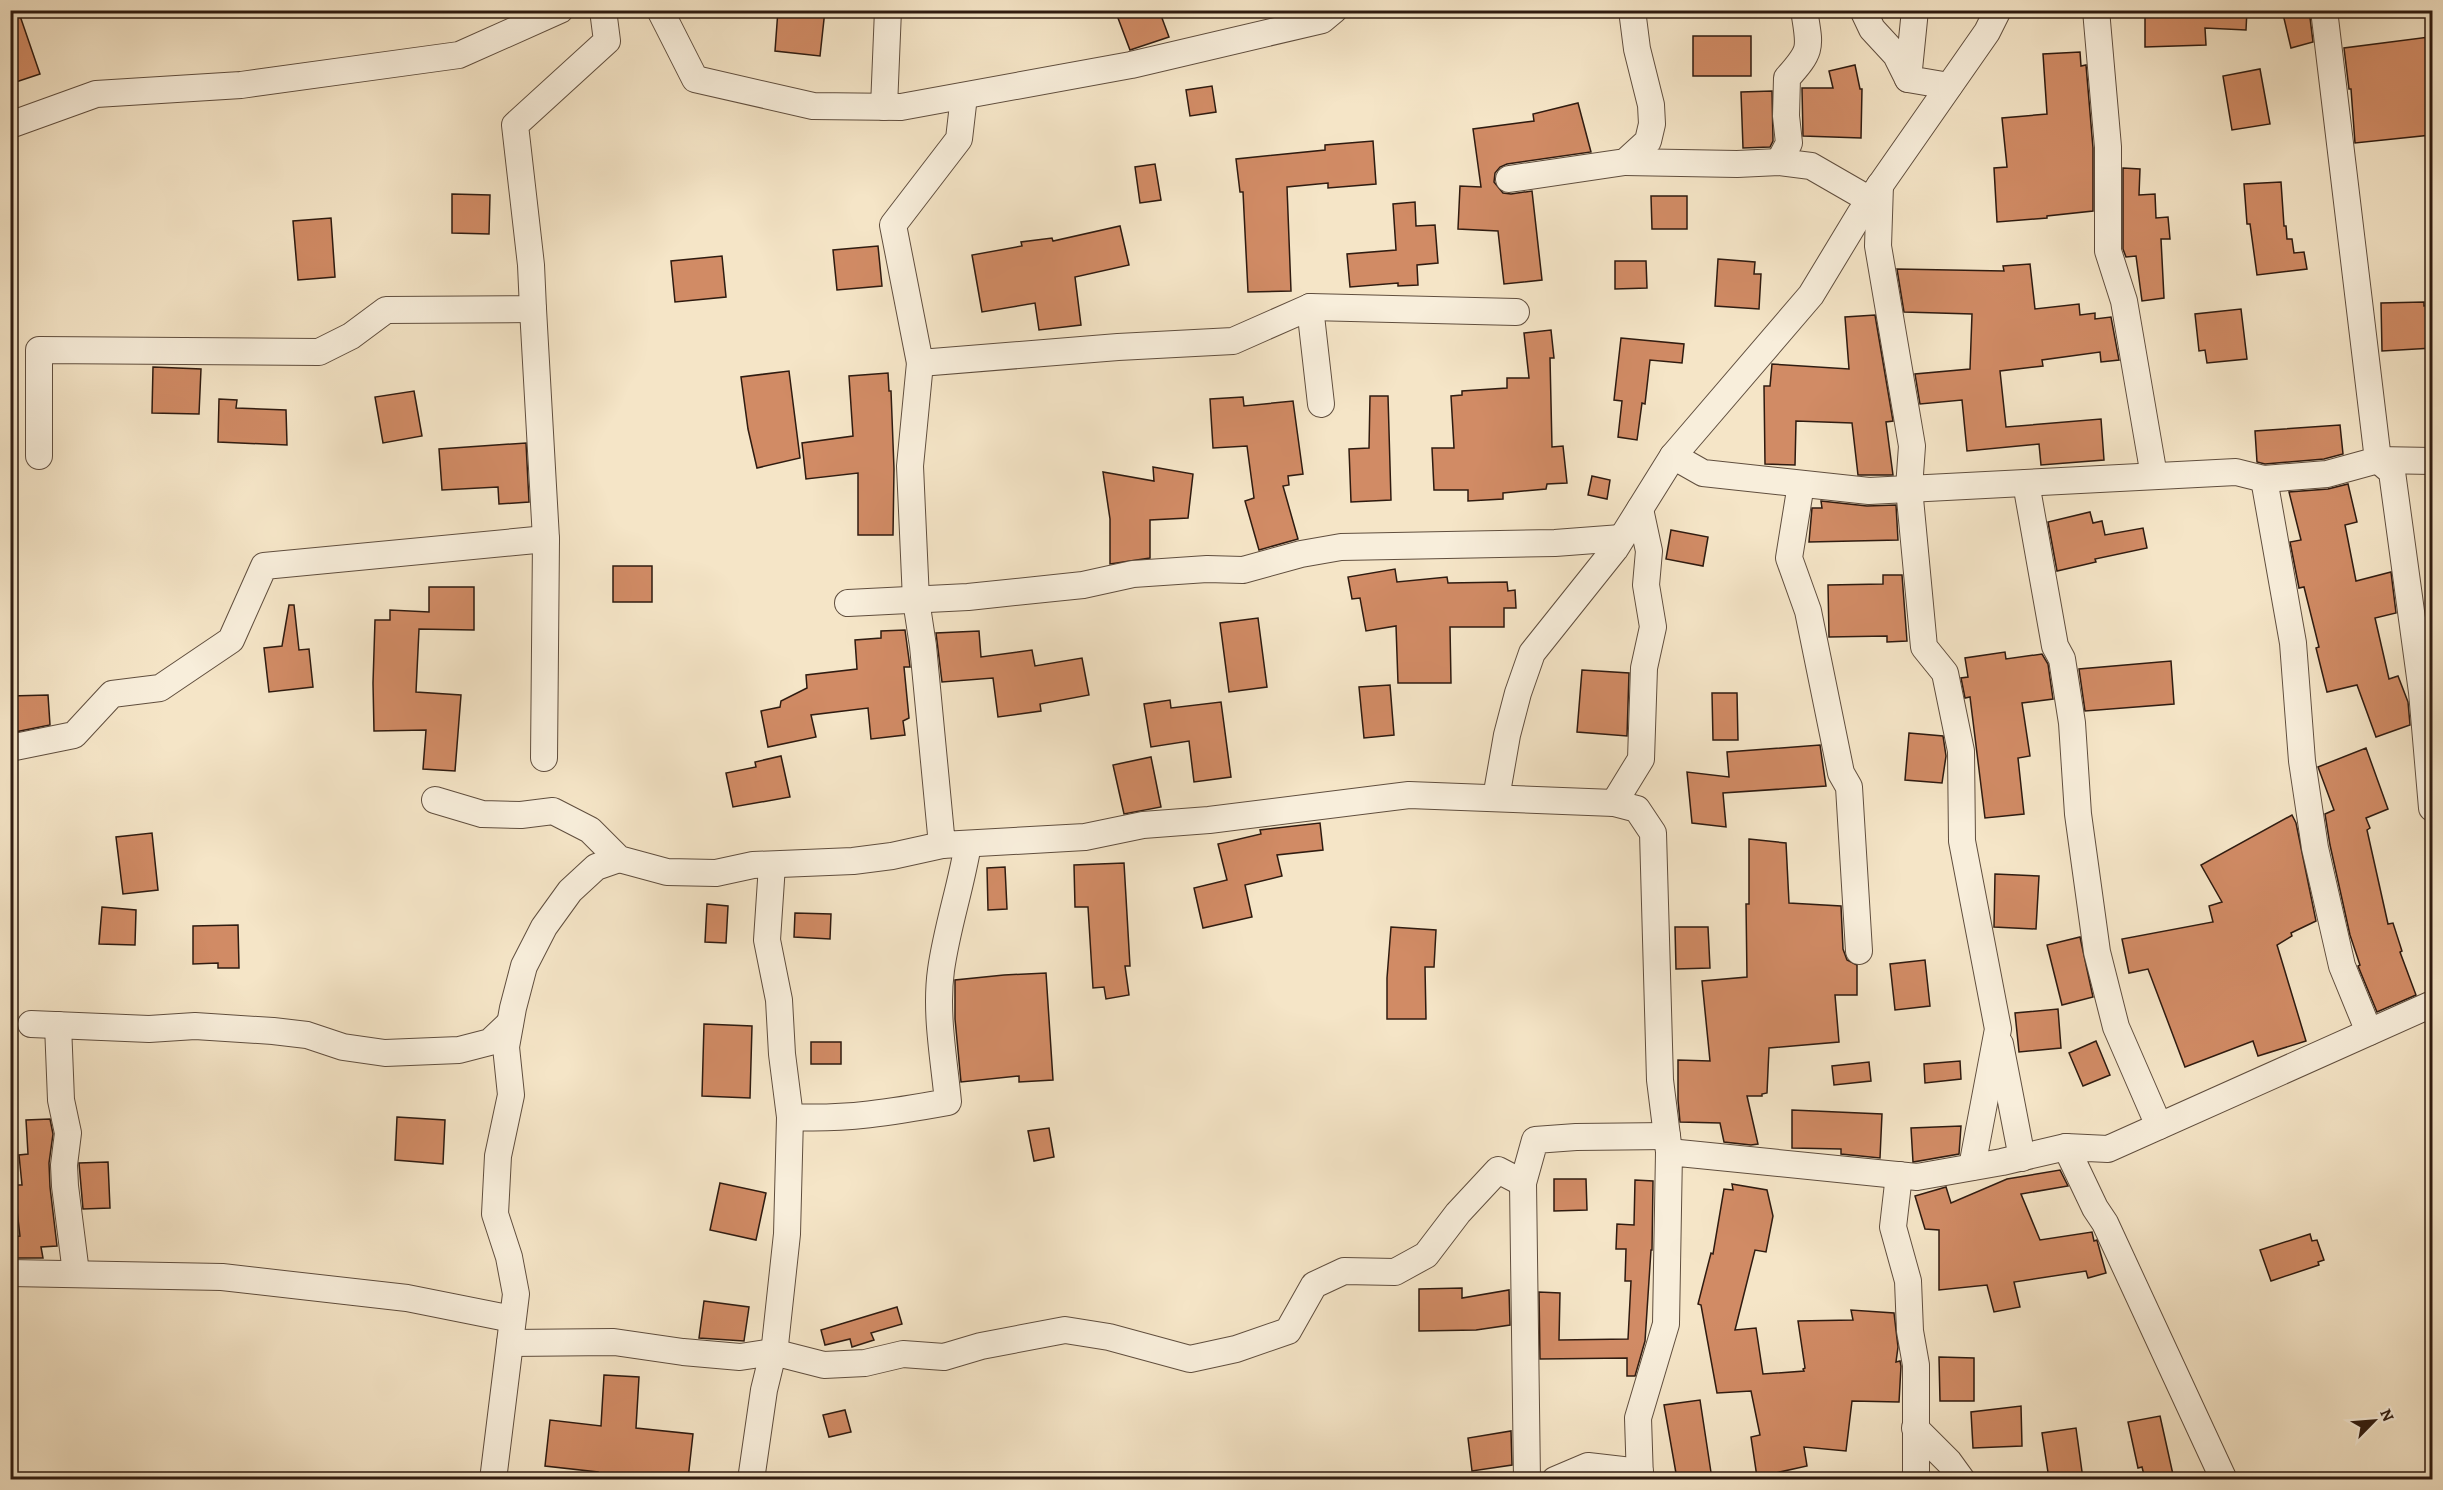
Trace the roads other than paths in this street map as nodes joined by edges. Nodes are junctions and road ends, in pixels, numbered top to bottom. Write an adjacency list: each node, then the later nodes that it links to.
1 (560, 10): 17 (street)
2 (603, 10): 23 (street)
3 (660, 10): 16 (street)
4 (888, 10): 16 (street)
5 (1334, 10): 15 (street)
6 (1632, 10): 18 (street)
7 (1804, 10): 19 (street)
8 (1863, 10): 13 (street)
9 (1915, 10): 13 (street)
10 (1998, 10): 14 (street)
11 (2096, 10): 31 (street)
12 (2324, 10): 29 (street)
13 (1908, 79): 14 (street)
14 (1949, 86): 21 (street)
15 (964, 96): 16 (street); 25 (street)
16 (884, 107)
17 (10, 125)
18 (1626, 162): 19 (street); 20 (street)
19 (1779, 162): 21 (street)
20 (1509, 179)
21 (1875, 192): 28 (street); 35 (street)
22 (1310, 307): 24 (street); 25 (street); 26 (street)
23 (533, 309): 27 (street); 38 (street)
24 (1516, 312)
25 (920, 363): 39 (street)
26 (1321, 404)
27 (39, 456)
28 (1673, 456): 34 (street); 36 (street)
29 (2378, 460): 30 (street); 32 (street); 46 (street)
30 (2433, 460)
31 (2154, 476): 32 (street); 33 (street)
32 (2264, 479): 57 (street)
33 (2026, 483): 35 (street); 59 (street)
34 (1801, 484): 35 (street); 51 (street)
35 (1909, 489): 56 (street)
36 (1640, 509): 37 (street); 45 (street)
37 (1621, 538): 39 (street); 43 (street)
38 (546, 539): 41 (street); 42 (street)
39 (916, 600): 40 (street); 48 (street)
40 (848, 603)
41 (10, 748)
42 (544, 758)
43 (1496, 798): 45 (street); 47 (street)
44 (435, 800): 49 (street)
45 (1614, 803): 60 (street)
46 (2433, 808)
47 (968, 844): 48 (street); 58 (street)
48 (942, 845): 50 (street)
49 (619, 859): 50 (street); 53 (street)
50 (772, 865): 58 (street)
51 (1859, 951)
52 (2433, 1004): 57 (street)
53 (510, 1023): 55 (street); 68 (street)
54 (31, 1024): 55 (street)
55 (58, 1025): 67 (street)
56 (1998, 1029): 62 (street); 63 (street)
57 (2369, 1032): 59 (street)
58 (790, 1117): 69 (street)
59 (2158, 1126): 61 (street)
60 (1668, 1144): 64 (street); 65 (street); 71 (street)
61 (2066, 1147): 62 (street); 78 (street)
62 (2022, 1158): 63 (street)
63 (1972, 1167): 64 (street)
64 (1899, 1175): 70 (street)
65 (1523, 1183): 69 (street); 74 (street)
66 (10, 1273): 67 (street)
67 (76, 1273): 68 (street)
68 (511, 1331): 69 (street); 72 (street)
69 (773, 1352): 73 (street)
70 (1915, 1428): 76 (street); 77 (street)
71 (1640, 1476): 75 (street)
72 (494, 1479)
73 (751, 1479)
74 (1527, 1479)
75 (1555, 1479)
76 (1916, 1479)
77 (1962, 1479)
78 (2224, 1479)

